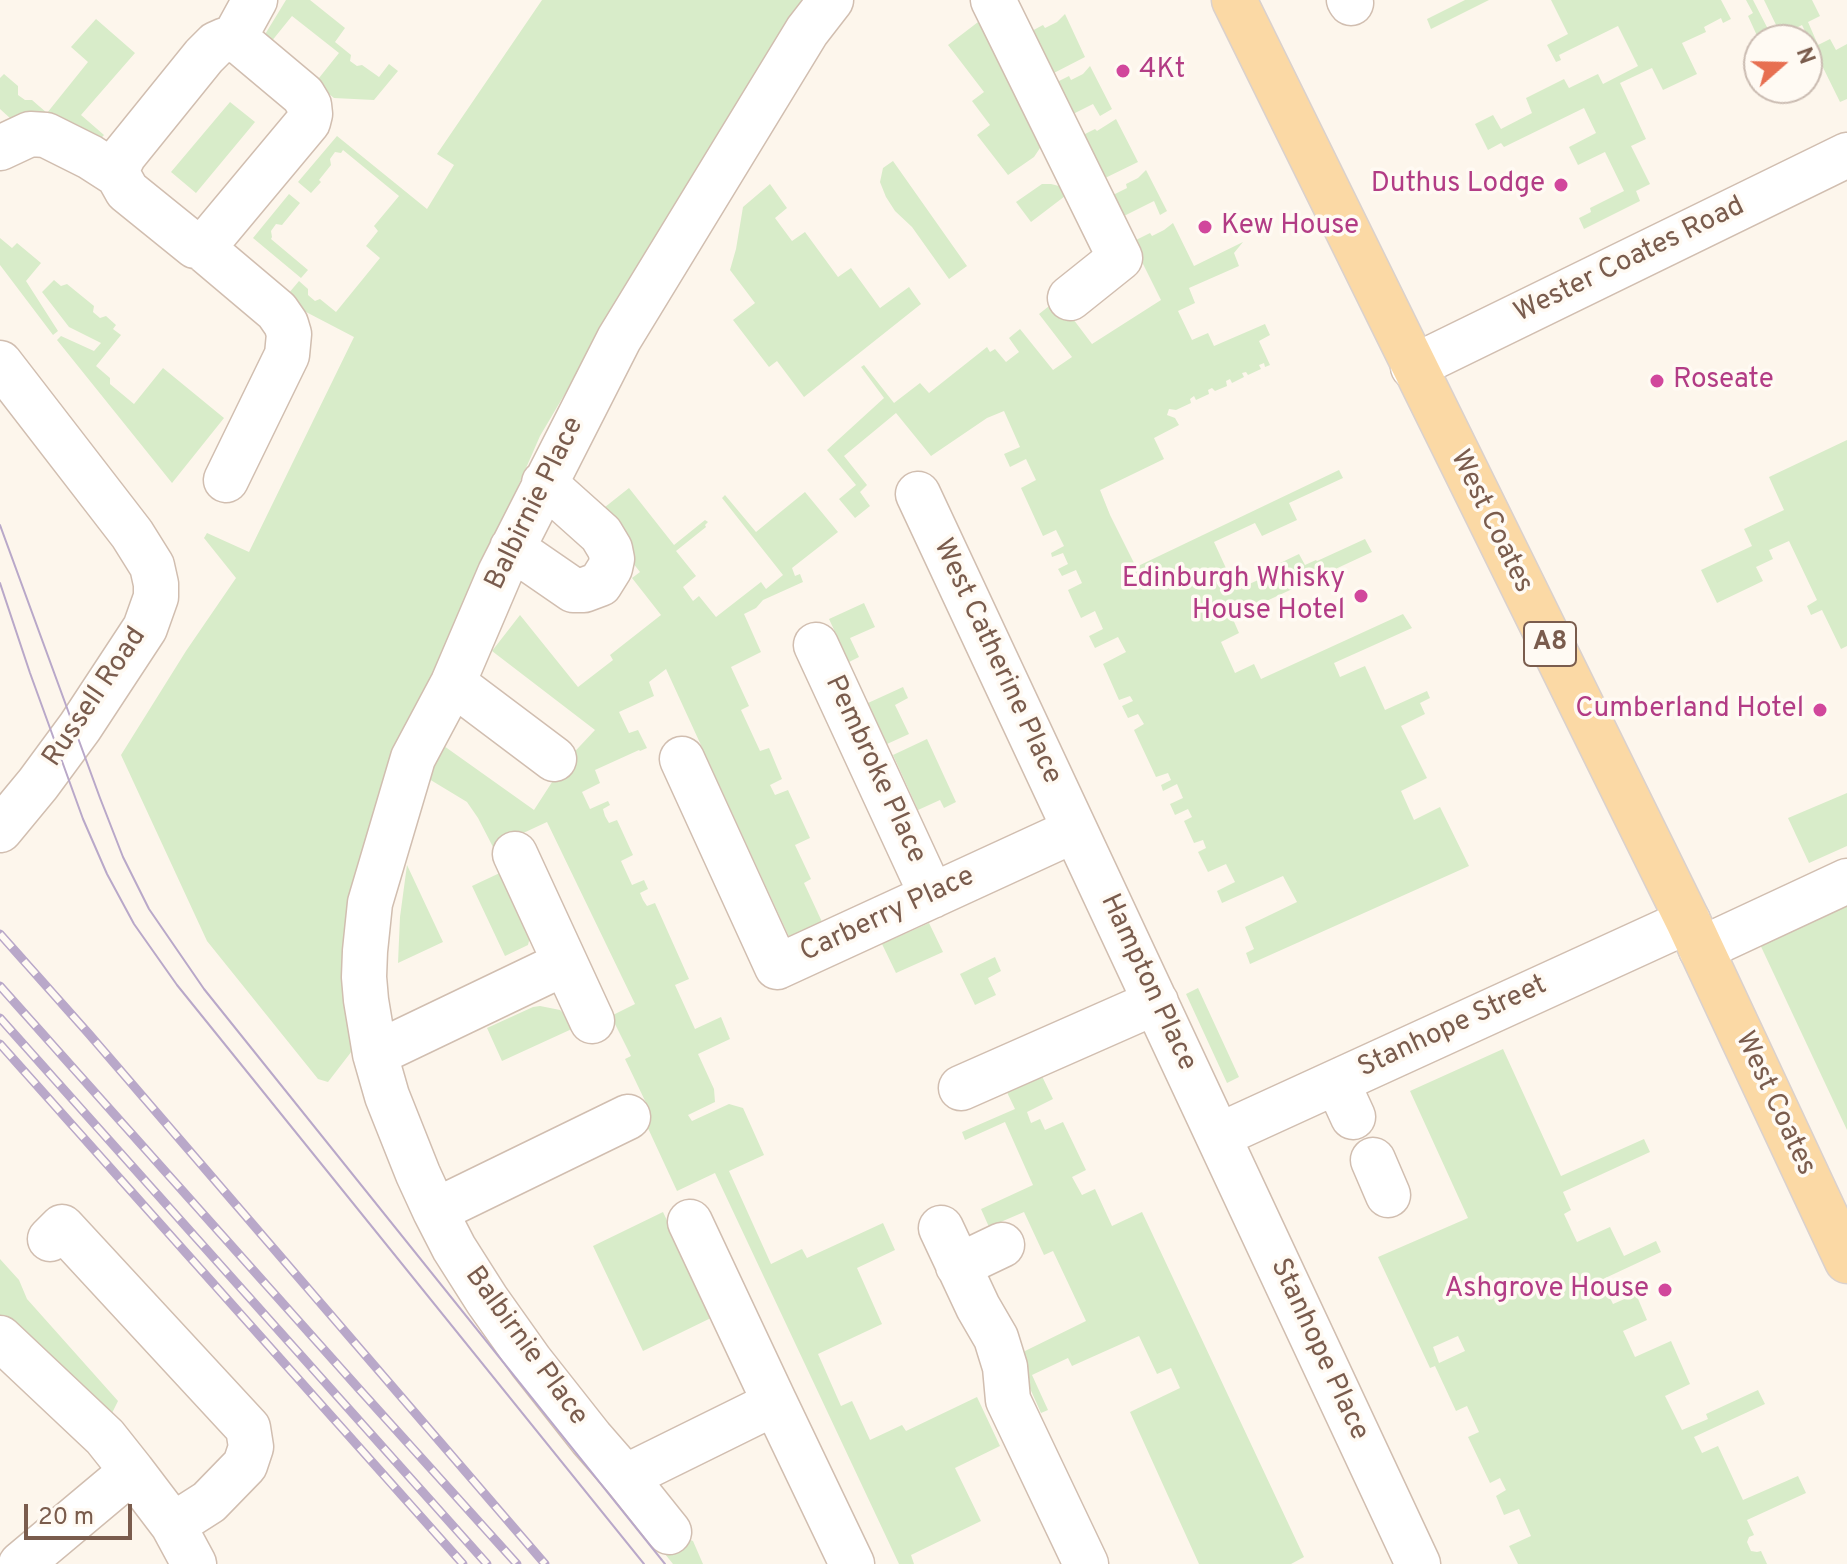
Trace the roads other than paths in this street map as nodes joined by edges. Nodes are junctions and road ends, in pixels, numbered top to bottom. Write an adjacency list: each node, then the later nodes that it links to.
1 (255, 0): 5 (street)
2 (831, 0): 14 (street, Balbirnie Place)
3 (993, 0): 10 (street)
4 (1234, 0): 12 (main road, West Coates / A8)
5 (233, 40): 8 (street); 9 (street)
6 (0, 148): 8 (street)
7 (1847, 155): 12 (street, Wester Coates Road)
8 (118, 175): 9 (street)
9 (200, 246): 13 (street)
10 (1070, 298)
11 (0, 363): 21 (street, Russell Road)
12 (1413, 367): 26 (main road, West Coates / A8)
13 (226, 480)
14 (544, 483): 16 (street, Balbirnie Place); 16 (street)
15 (918, 494): 22 (street, West Catherine Place)
16 (512, 548): 18 (street, Balbirnie Place)
17 (816, 645): 25 (street, Pembroke Place)
18 (453, 683): 19 (street); 30 (street, Balbirnie Place)
19 (554, 759)
20 (682, 759): 25 (street, Carberry Place)
21 (0, 830)
22 (1075, 830): 25 (street, Carberry Place); 28 (street, Hampton Place)
23 (515, 854): 27 (street)
24 (1847, 881): 26 (street, Stanhope Street)
25 (932, 896)
26 (1694, 935): 33 (street, Stanhope Street); 38 (main road, West Coates / A8)
27 (565, 963): 29 (street); 30 (street)
28 (1156, 1002): 31 (street); 33 (street, Hampton Place)
29 (592, 1021)
30 (375, 1054): 34 (street, Balbirnie Place)
31 (961, 1088)
32 (628, 1117): 34 (street)
33 (1218, 1136): 49 (street, Stanhope Place)
34 (435, 1211): 42 (street, Balbirnie Place)
35 (690, 1222): 40 (street)
36 (50, 1239): 43 (street)
37 (1002, 1245): 48 (street)
38 (1847, 1261)
39 (0, 1338): 41 (street)
40 (775, 1403): 42 (street); 47 (street)
41 (132, 1471): 43 (street); 45 (street)
42 (625, 1477): 44 (street, Balbirnie Place)
43 (173, 1525): 46 (street)
44 (669, 1532)
45 (21, 1564)
46 (194, 1564)
47 (852, 1564)
48 (1086, 1564)
49 (1418, 1564)

